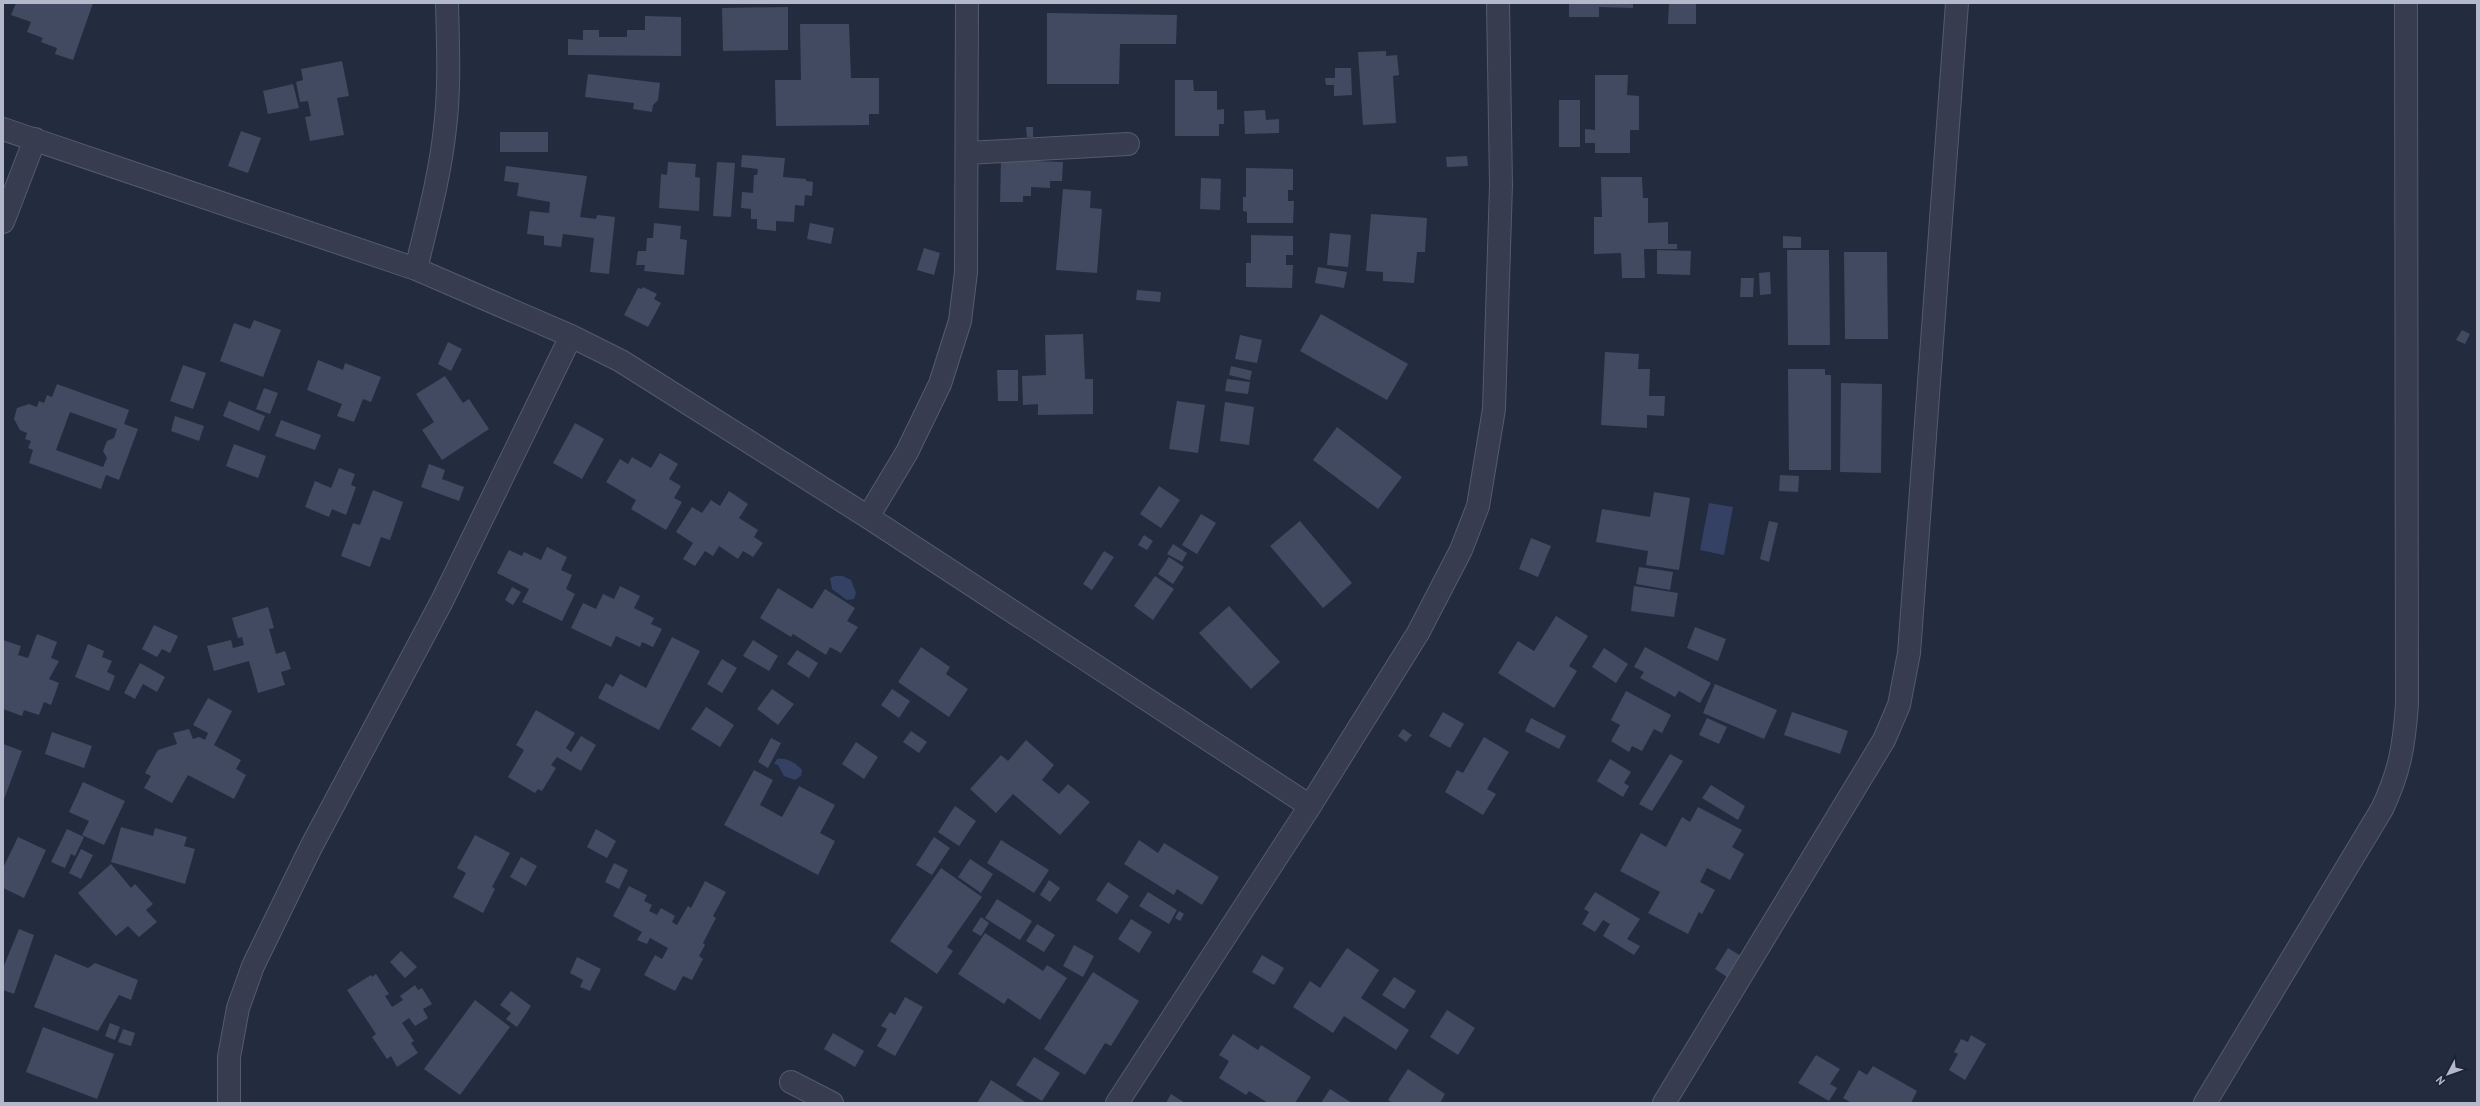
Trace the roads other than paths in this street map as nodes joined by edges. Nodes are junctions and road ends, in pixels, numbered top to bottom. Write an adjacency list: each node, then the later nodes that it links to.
1 (447, 3): 11 (street)
2 (967, 3): 9 (street)
3 (1498, 3): 14 (street)
4 (1957, 3): 19 (street)
5 (2406, 3): 20 (street)
6 (3, 129): 7 (street)
7 (35, 139): 10 (street); 11 (street)
8 (1128, 144): 9 (street)
9 (967, 153): 13 (street)
10 (3, 222)
11 (416, 269): 12 (street)
12 (571, 336): 13 (street); 16 (street)
13 (868, 517): 14 (street)
14 (1310, 806): 18 (street)
15 (791, 1082): 17 (street)
16 (229, 1103)
17 (832, 1103)
18 (1117, 1103)
19 (1664, 1103)
20 (2205, 1103)

